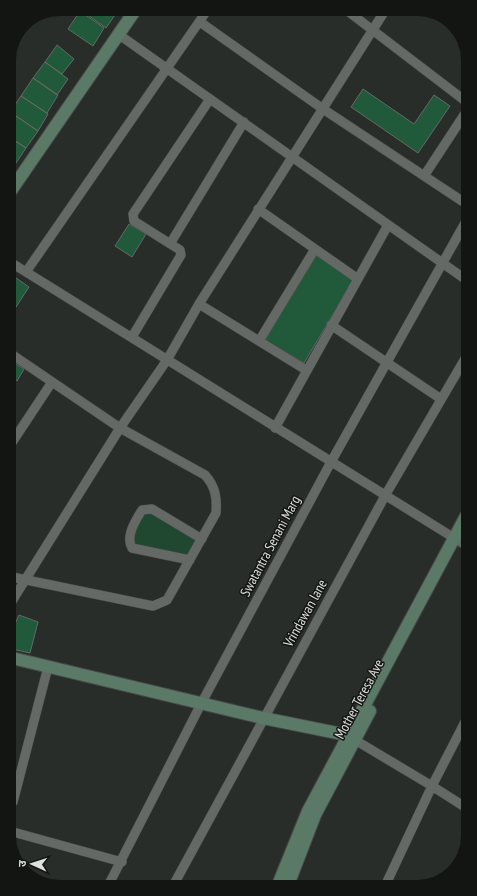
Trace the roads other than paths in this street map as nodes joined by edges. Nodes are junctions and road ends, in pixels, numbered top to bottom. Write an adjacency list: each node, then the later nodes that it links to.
1 (131, 16): 7 (street)
2 (204, 16): 5 (street)
3 (354, 16): 6 (street)
4 (382, 16): 6 (street)
5 (200, 22): 8 (street); 11 (street)
6 (373, 30): 9 (street); 11 (street)
7 (118, 34): 8 (street); 16 (street)
8 (168, 69): 10 (street); 25 (street)
9 (461, 98)
10 (210, 99): 13 (street); 21 (street)
11 (323, 108): 14 (street); 15 (street)
12 (461, 120): 15 (street)
13 (244, 122): 14 (street); 21 (street)
14 (292, 157): 18 (street); 19 (street)
15 (424, 176): 17 (street)
16 (16, 183)
17 (461, 200)
18 (258, 210): 22 (street); 28 (street)
19 (388, 224): 23 (street); 27 (street)
20 (461, 230): 23 (street, Swatantra Senani Marg)
21 (170, 244): 30 (street)
22 (315, 249): 27 (street); 31 (street)
23 (442, 262): 26 (street); 34 (street, Swatantra Senani Marg)
24 (16, 266): 25 (street)
25 (26, 272): 30 (street)
26 (461, 276)
27 (358, 279): 29 (street)
28 (198, 304): 31 (street); 33 (street)
29 (331, 325): 34 (street); 36 (street)
30 (132, 337): 33 (street)
31 (259, 342): 36 (street)
32 (16, 357): 37 (street)
33 (167, 360): 39 (street); 40 (street)
34 (387, 361): 38 (street); 42 (street, Swatantra Senani Marg)
35 (461, 365): 38 (street, Vrindawan lane)
36 (306, 370): 40 (street)
37 (52, 382): 39 (street); 41 (street)
38 (441, 399): 43 (street, Vrindawan lane)
39 (120, 428): 44 (street); 49 (street)
40 (275, 428): 42 (street)
41 (16, 436)
42 (331, 462): 43 (street); 53 (street, Swatantra Senani Marg)
43 (386, 494): 45 (street); 54 (street, Vrindawan lane)
44 (202, 539): 47 (street); 47 (street)
45 (461, 539)
46 (461, 542): 56 (street)
47 (190, 560): 49 (street)
48 (16, 578): 49 (street)
49 (25, 580): 50 (street)
50 (16, 595)
51 (16, 659): 52 (street)
52 (48, 667): 53 (street); 58 (street)
53 (201, 704): 54 (street); 61 (street, Swatantra Senani Marg)
54 (263, 718): 56 (street); 63 (street, Vrindawan lane)
55 (461, 730): 57 (street)
56 (351, 737): 57 (street); 64 (street); 65 (street, Mother Teresa Ave)
57 (432, 786): 59 (street); 66 (street)
58 (16, 790)
59 (461, 805)
60 (16, 833): 61 (street)
61 (122, 862): 62 (street, Swatantra Senani Marg)
62 (112, 880)
63 (176, 880)
64 (280, 880)
65 (290, 880)
66 (388, 880)

